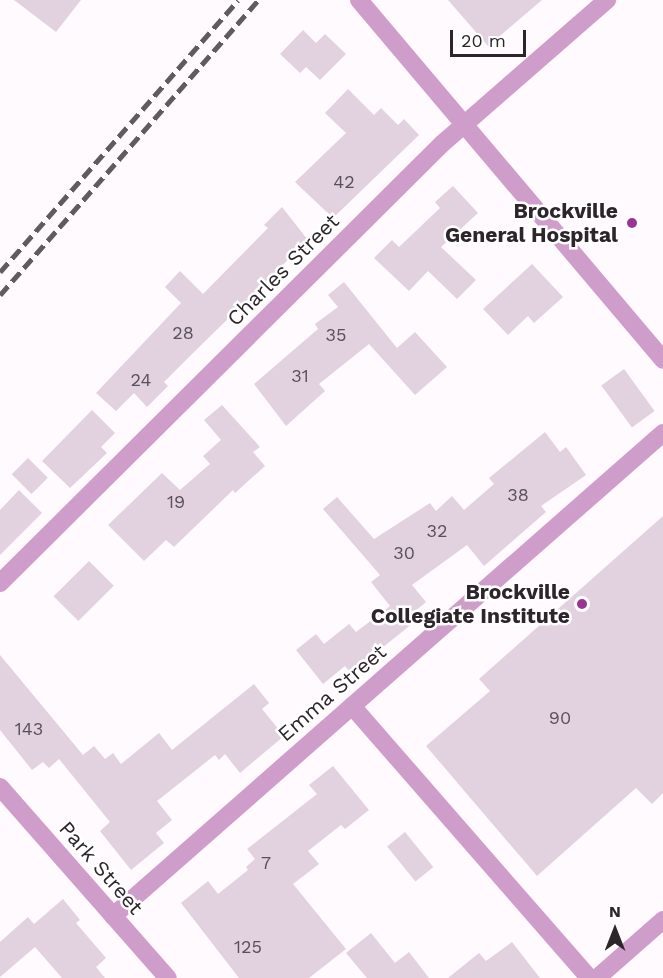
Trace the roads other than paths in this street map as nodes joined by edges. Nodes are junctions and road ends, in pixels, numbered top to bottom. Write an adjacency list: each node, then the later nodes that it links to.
1 (359, 0): 3 (street)
2 (607, 0): 3 (street, Charles Street)
3 (462, 127): 4 (street); 6 (street, Charles Street)
4 (663, 360)
5 (663, 433): 7 (street, Emma Street)
6 (0, 583)
7 (352, 706): 9 (street, Emma Street); 13 (street)
8 (0, 787): 9 (street, Park Street)
9 (113, 916): 12 (street, Park Street)
10 (663, 920): 11 (street)
11 (608, 975)
12 (168, 978)
13 (589, 978)

